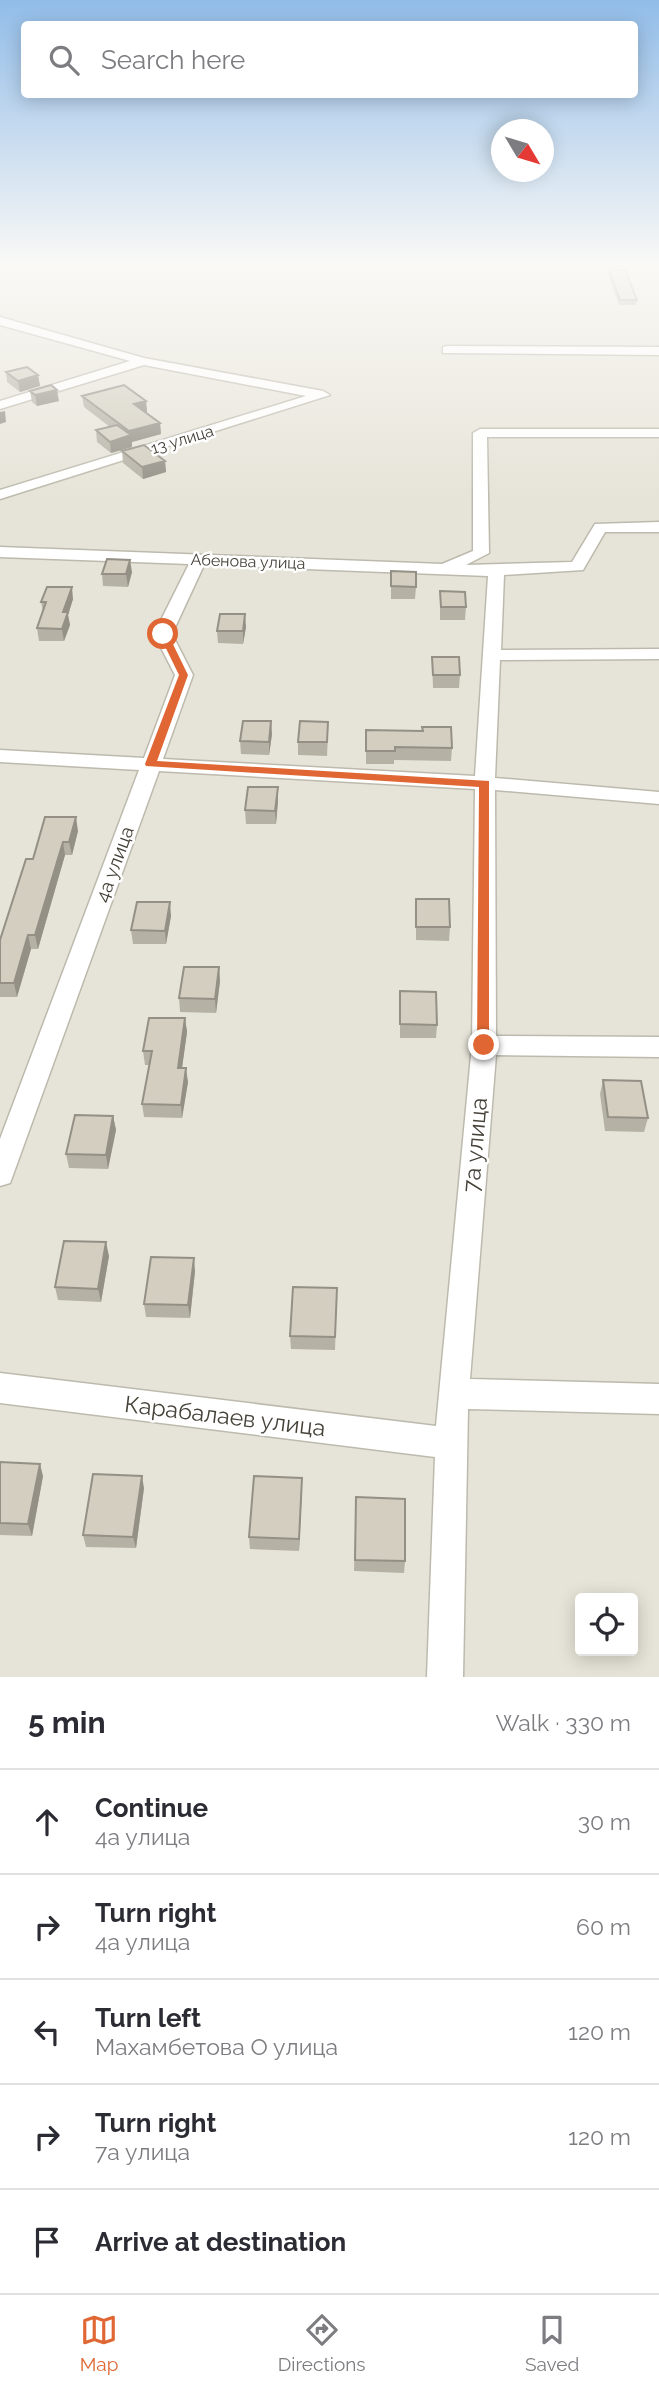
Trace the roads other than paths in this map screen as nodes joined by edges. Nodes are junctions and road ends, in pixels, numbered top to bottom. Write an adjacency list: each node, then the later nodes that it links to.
1 (72, 341): 4 (street)
2 (447, 350): 3 (street)
3 (659, 351)
4 (142, 361): 5 (street); 7 (street, 13 улица)
5 (0, 405)
6 (659, 433): 11 (street)
7 (0, 495)
8 (659, 527): 12 (street, Абенова улица)
9 (0, 552): 10 (street, Абенова улица)
10 (200, 559): 11 (street, Абенова улица); 16 (street, 4а улица)
11 (442, 569): 12 (street, Абенова улица)
12 (496, 571): 14 (street, 7а улица)
13 (659, 654): 14 (street)
14 (491, 655): 17 (street, 7а улица)
15 (0, 757): 16 (street)
16 (150, 764): 17 (street); 21 (street, 4а улица)
17 (485, 783): 18 (street); 19 (street, 7а улица)
18 (659, 798)
19 (484, 1045): 20 (street); 23 (street, 7а улица)
20 (659, 1047)
21 (0, 1175)
22 (0, 1388): 25 (street, Карабалаев улица)
23 (453, 1394): 24 (street); 25 (street, 7а улица)
24 (659, 1399)
25 (450, 1443): 26 (street, 7а улица)
26 (445, 1677)

